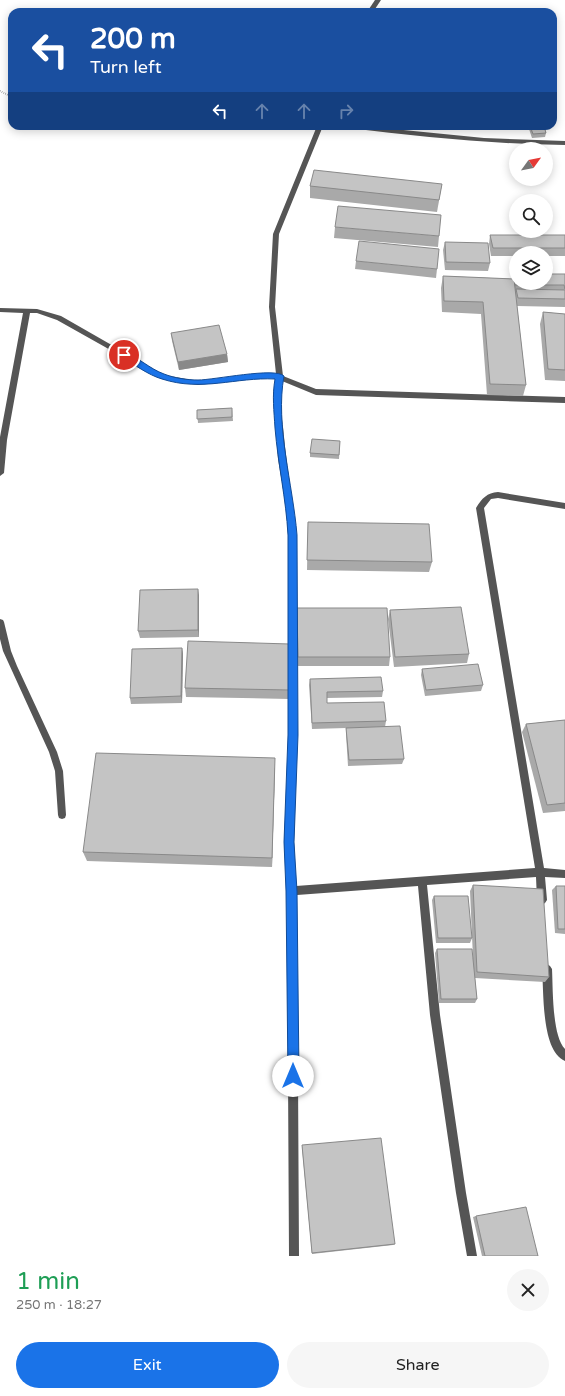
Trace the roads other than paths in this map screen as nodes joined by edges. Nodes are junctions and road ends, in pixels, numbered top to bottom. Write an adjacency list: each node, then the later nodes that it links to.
1 (318, 130): 6 (street)
2 (382, 130): 3 (street)
3 (565, 143)
4 (0, 310): 5 (street)
5 (27, 311): 6 (street); 8 (street)
6 (280, 376): 7 (street); 16 (street)
7 (565, 400)
8 (1, 440): 9 (street)
9 (0, 473)
10 (565, 506): 13 (street)
11 (0, 622): 12 (street)
12 (62, 815)
13 (540, 872): 14 (street); 15 (street); 17 (street)
14 (565, 874)
15 (422, 881): 16 (street); 21 (street)
16 (292, 891): 20 (street)
17 (543, 912)
18 (546, 959): 19 (street)
19 (565, 1056)
20 (294, 1256)
21 (472, 1256)

